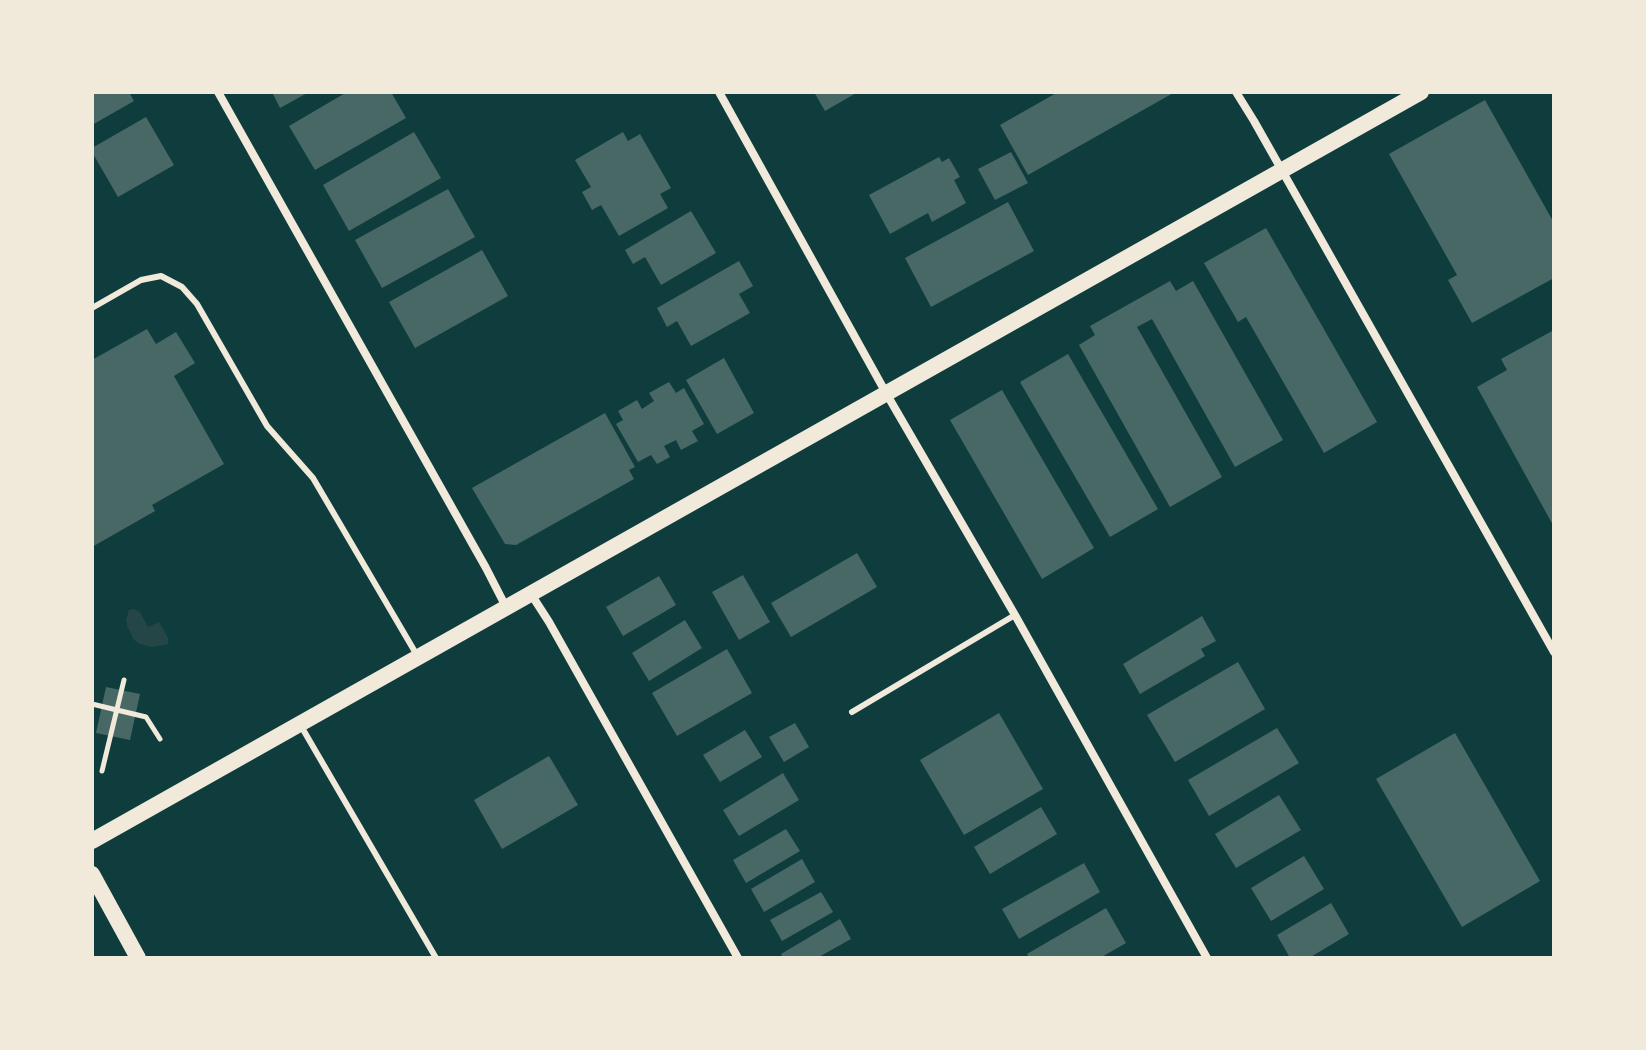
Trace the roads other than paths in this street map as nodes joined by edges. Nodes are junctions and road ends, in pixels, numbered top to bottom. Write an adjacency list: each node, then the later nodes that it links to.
1 (218, 92): 9 (street)
2 (719, 92): 7 (street)
3 (1236, 92): 5 (street)
4 (1421, 92): 5 (main road)
5 (1281, 170): 7 (main road); 11 (street)
6 (92, 308): 12 (lane)
7 (886, 393): 8 (main road); 10 (street)
8 (530, 594): 9 (main road); 19 (street)
9 (506, 607): 12 (main road)
10 (1015, 615): 13 (lane); 20 (street)
11 (1554, 652)
12 (418, 657): 14 (main road)
13 (852, 712)
14 (299, 724): 15 (main road); 18 (lane)
15 (92, 841)
16 (92, 874): 17 (main road)
17 (138, 958)
18 (436, 958)
19 (738, 958)
20 (1207, 958)

